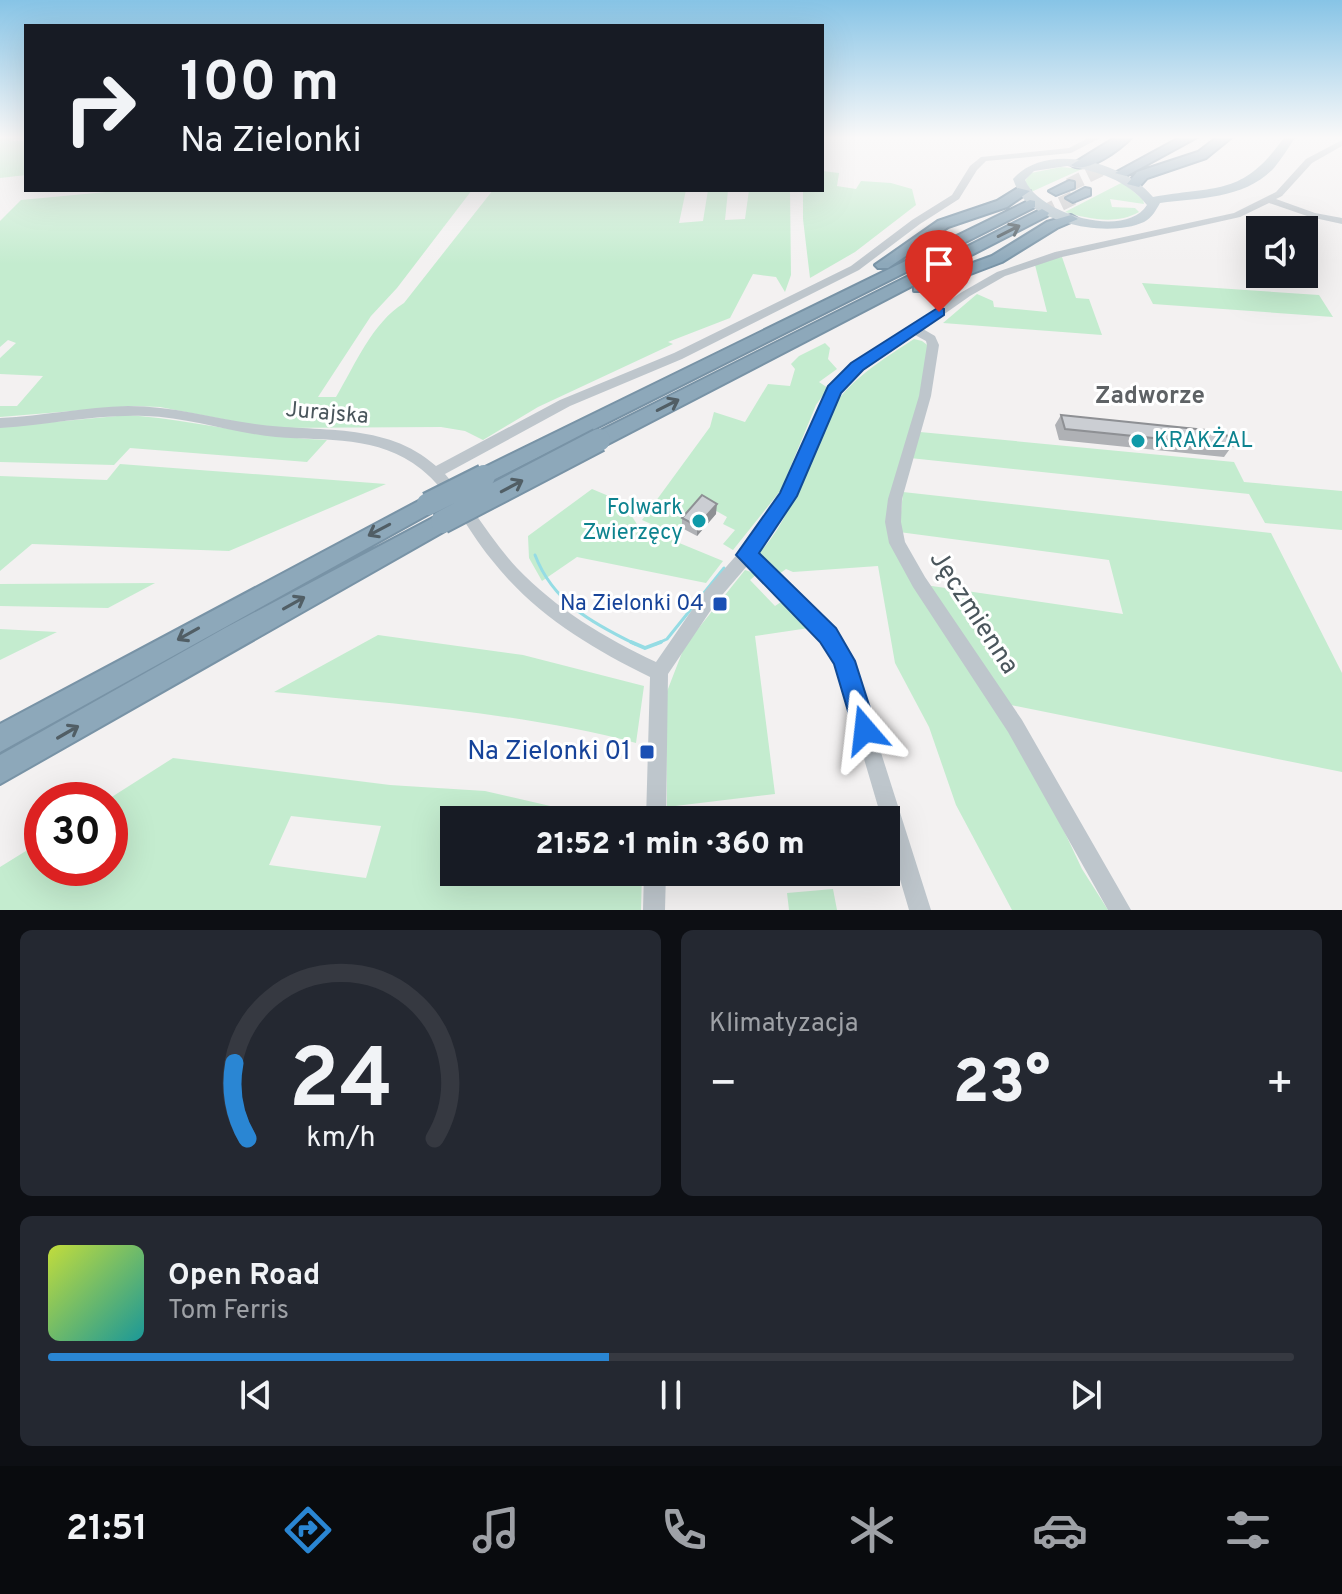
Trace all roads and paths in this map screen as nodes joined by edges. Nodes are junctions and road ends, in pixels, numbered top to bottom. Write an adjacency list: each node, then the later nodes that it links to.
1 (967, 178): 18 (street)
2 (1019, 178): 10 (main road)
3 (1122, 178): 8 (main road)
4 (1141, 178): 8 (highway)
5 (1232, 178): 8 (main road)
6 (1252, 178): 11 (main road)
7 (1296, 178): 9 (street)
8 (1137, 187): 11 (main road)
9 (1270, 200): 13 (street); 15 (street)
10 (1032, 203): 12 (main road); 14 (highway, one-way to 10); 17 (highway)
11 (1152, 204): 12 (main road)
12 (1071, 219): 14 (highway)
13 (1342, 221)
14 (840, 317): 17 (highway, one-way to 14)
15 (914, 329): 20 (street); 28 (street, Jęczmienna)
16 (0, 423): 18 (street, Jurajska)
17 (591, 432): 19 (highway, bridge)
18 (435, 473): 21 (street, Jurajska)
19 (435, 513): 22 (highway, one-way to 22); 23 (highway, one-way to 19)
20 (747, 555): 21 (street); 27 (street)
21 (659, 672): 24 (street)
22 (5, 736)
23 (0, 770)
24 (656, 806)
25 (655, 886): 26 (street)
26 (654, 910)
27 (920, 910)
28 (1120, 910)

